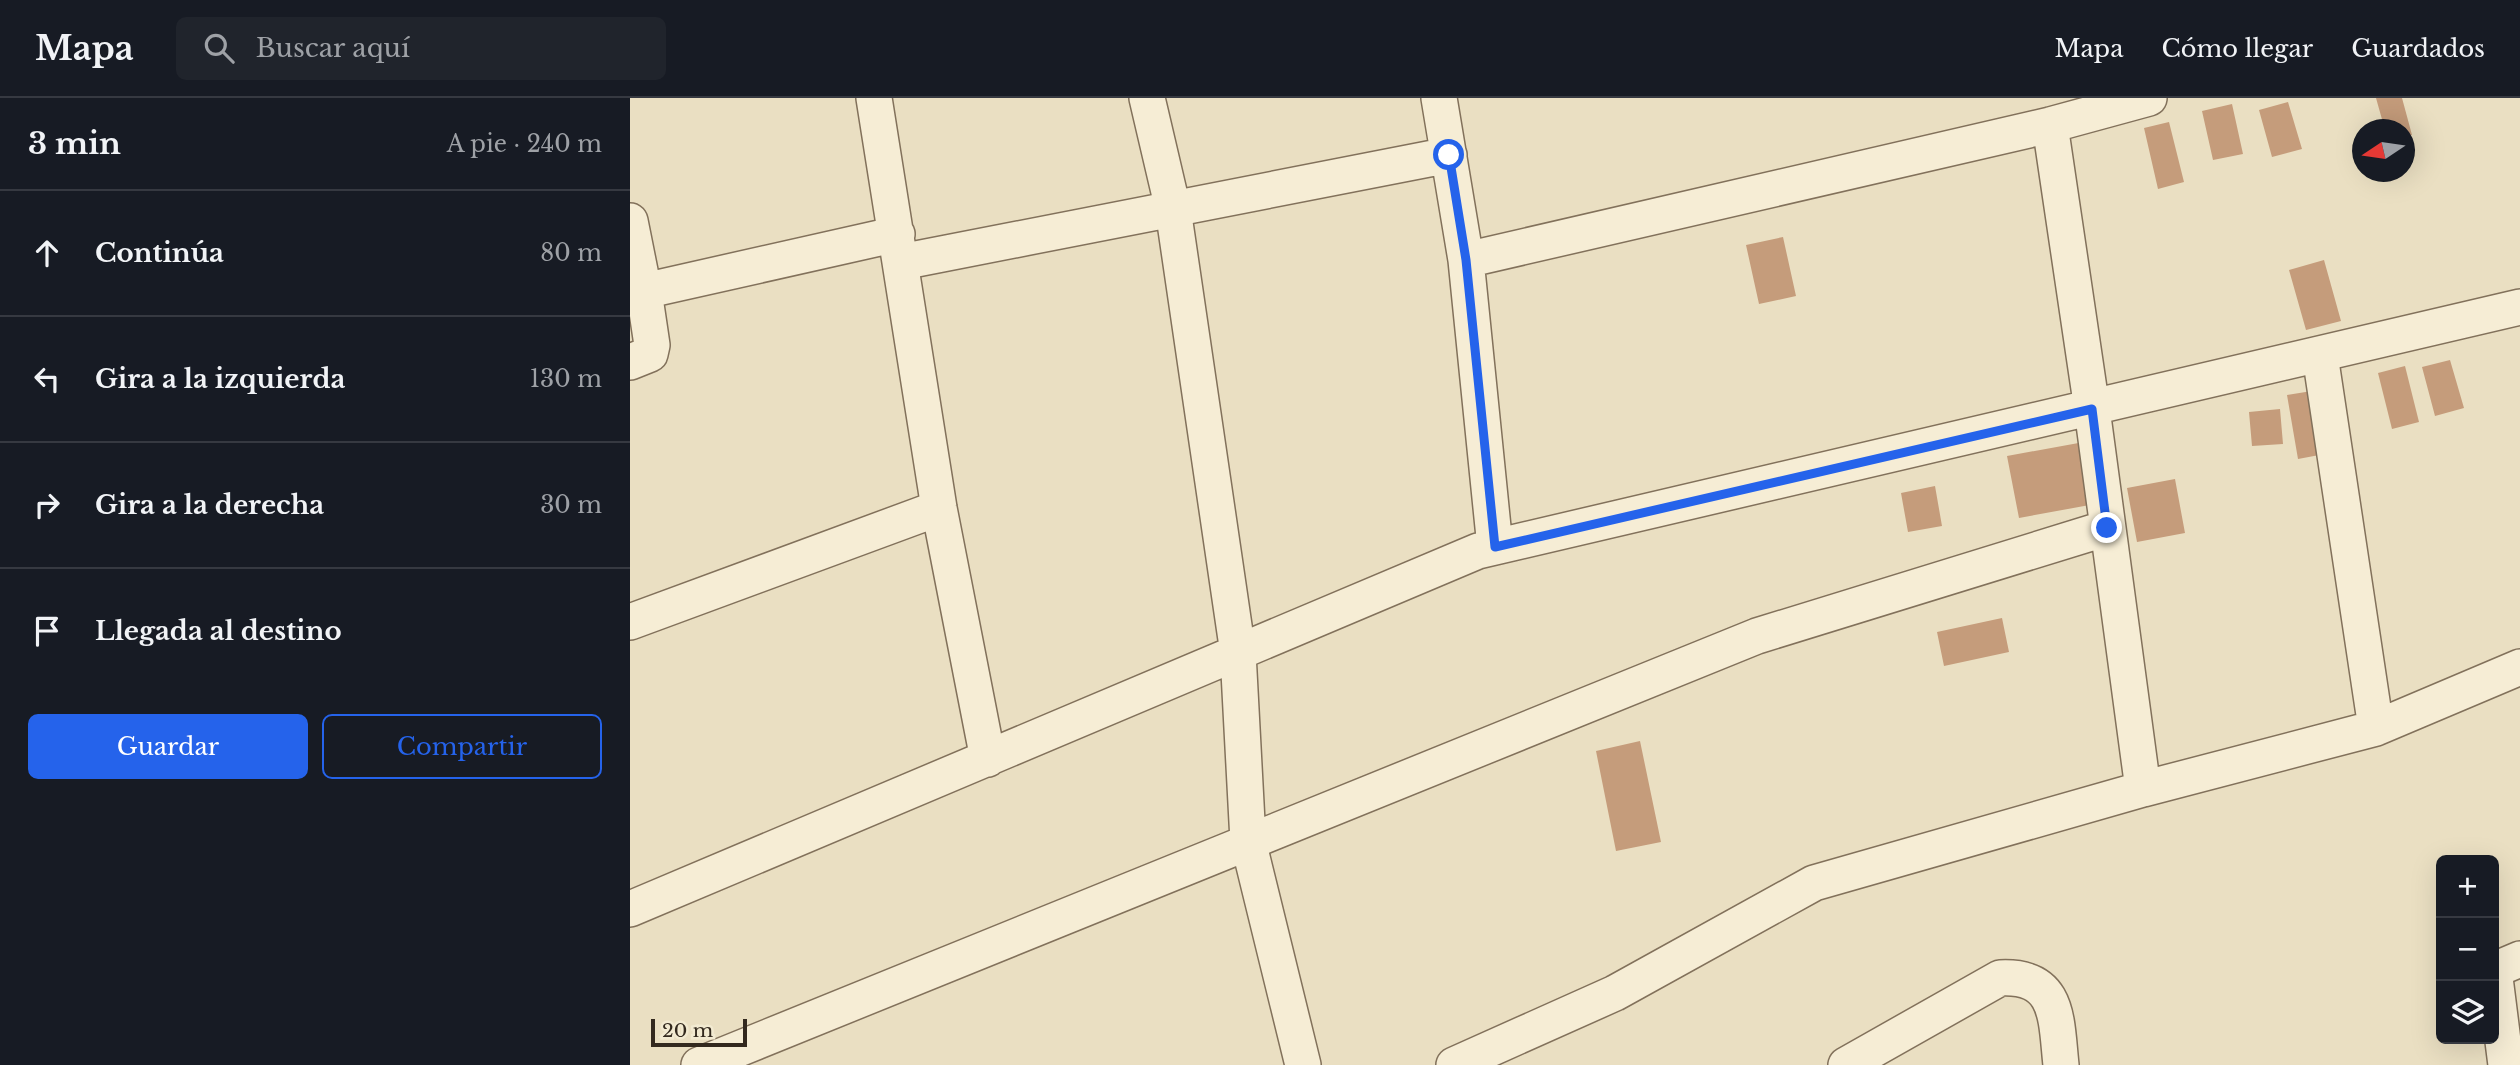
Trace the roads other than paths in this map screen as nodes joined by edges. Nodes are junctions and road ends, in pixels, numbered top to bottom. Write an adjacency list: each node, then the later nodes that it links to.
1 (874, 98): 9 (street)
2 (1147, 98): 7 (street)
3 (1439, 98): 6 (street)
4 (2149, 98): 5 (street)
5 (2050, 125): 10 (street); 15 (street)
6 (1449, 155): 7 (street); 10 (street)
7 (1173, 209): 9 (street); 20 (street)
8 (630, 221): 11 (street)
9 (899, 248): 11 (street); 16 (street)
10 (1466, 260): 18 (street)
11 (644, 291): 14 (street)
12 (2520, 307): 13 (street)
13 (2320, 355): 15 (street); 22 (street)
14 (630, 362)
15 (2092, 409): 17 (street); 18 (street)
16 (939, 508): 19 (street); 23 (street)
17 (2107, 528): 24 (street); 25 (street)
18 (1495, 547): 20 (street)
19 (630, 622)
20 (1238, 653): 23 (street); 25 (street)
21 (2520, 667): 22 (street)
22 (2376, 728): 24 (street)
23 (988, 759): 26 (street)
24 (2143, 789): 30 (street)
25 (1248, 841): 28 (street); 29 (street)
26 (630, 909)
27 (2520, 959): 33 (street)
28 (699, 1065)
29 (1303, 1065)
30 (1454, 1065)
31 (1846, 1065): 32 (street)
32 (2061, 1065)
33 (2506, 1065)

